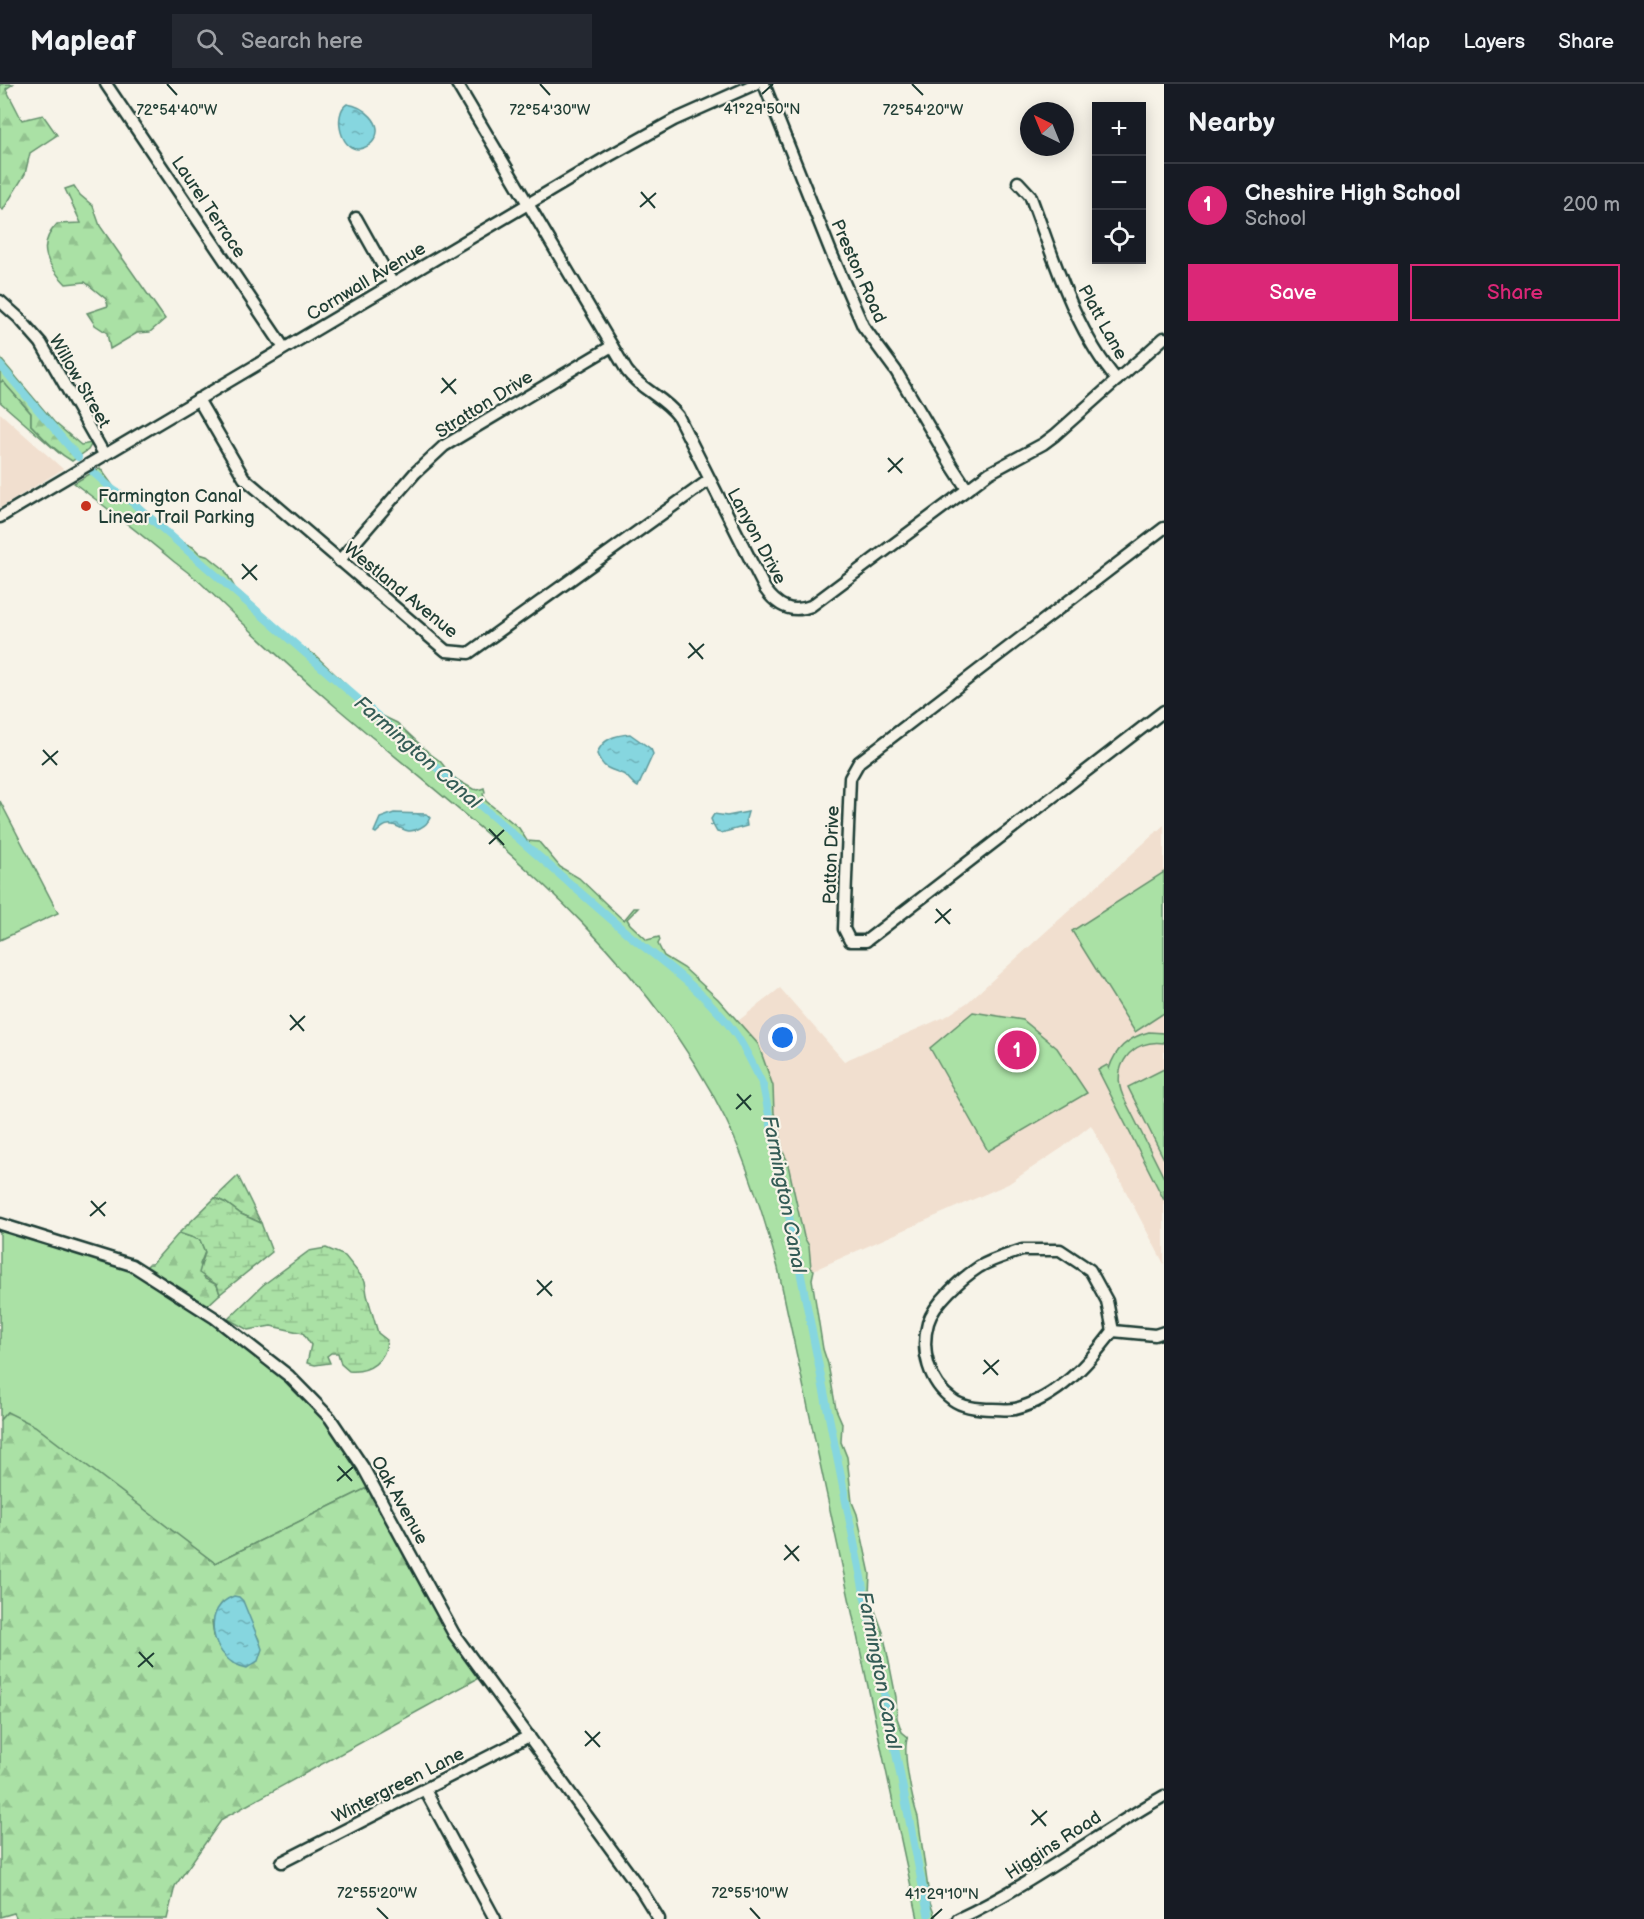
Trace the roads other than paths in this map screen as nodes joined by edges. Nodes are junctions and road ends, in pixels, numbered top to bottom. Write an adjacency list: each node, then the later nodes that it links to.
1 (106, 84): 12 (street, Laurel Terrace)
2 (457, 84): 6 (street, Lanyon Drive)
3 (755, 84): 6 (street, Cornwall Avenue)
4 (764, 84): 17 (street, Preston Road)
5 (1018, 182): 13 (street, Platt Lane)
6 (528, 204): 8 (street, Cornwall Avenue); 11 (street, Lanyon Drive)
7 (356, 218): 8 (street)
8 (393, 285): 12 (street, Cornwall Avenue)
9 (0, 301): 15 (street, Willow Street)
10 (1164, 338): 13 (street, Lanyon Drive)
11 (612, 346): 16 (street, Lanyon Drive); 20 (street, Stratton Drive)
12 (284, 348): 14 (street, Cornwall Avenue)
13 (1117, 380): 17 (street, Lanyon Drive)
14 (198, 399): 15 (street, Cornwall Avenue); 20 (street, Westland Avenue)
15 (104, 454): 18 (street, Cornwall Avenue)
16 (709, 480): 17 (street, Lanyon Drive); 20 (street, Westland Avenue)
17 (968, 489)
18 (0, 517)
19 (1164, 528): 21 (street, Patton Drive)
20 (339, 561)
21 (1164, 711)
22 (0, 1224): 25 (street, Oak Avenue)
23 (1113, 1331): 23 (street); 24 (street)
24 (1164, 1332)
25 (529, 1736): 26 (street, Wintergreen Lane); 30 (street, Oak Avenue)
26 (425, 1790): 28 (street, Wintergreen Lane); 29 (street)
27 (1164, 1796): 31 (street, Higgins Road)
28 (282, 1862)
29 (495, 1919)
30 (659, 1919)
31 (958, 1919)

